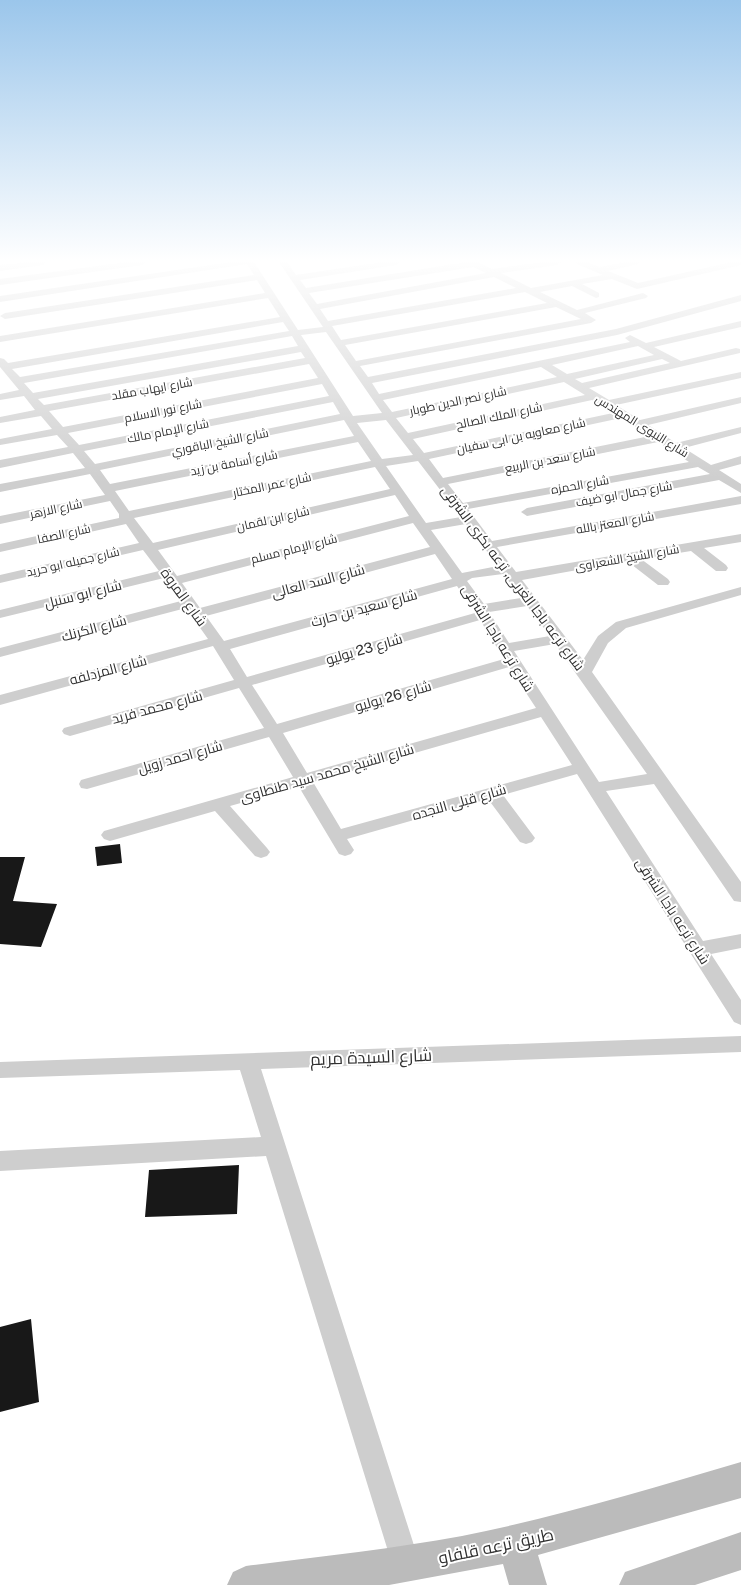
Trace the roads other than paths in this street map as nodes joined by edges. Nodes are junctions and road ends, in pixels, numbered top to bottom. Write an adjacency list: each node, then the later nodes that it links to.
1 (17, 336): 11 (street)
2 (169, 336): 20 (street)
3 (272, 336): 20 (street)
4 (297, 336): 15 (street, شارع ترعه باجا الشرقى)
5 (334, 336): 12 (street, شارع ترعه باجا الغربى, ترعه بكرى الشرقى)
6 (378, 336): 12 (street)
7 (504, 336): 18 (street)
8 (597, 336): 24 (street)
9 (625, 336): 13 (street)
10 (682, 336): 13 (street)
11 (0, 339)
12 (339, 343): 18 (street, شارع ترعه باجا الغربى, ترعه بكرى الشرقى)
13 (642, 344): 16 (street); 17 (street)
14 (736, 351): 19 (street)
15 (309, 354): 23 (street, شارع ترعه باجا الشرقى); 26 (street); 33 (street, شارع ايهاب مقلد)
16 (663, 356): 19 (street); 22 (street, شارع نصر الدين طوبار)
17 (542, 363): 22 (street, شارع النبوى المهندس); 30 (street)
18 (354, 364): 24 (street, شارع ترعه باجا الغربى, ترعه بكرى الشرقى)
19 (679, 364): 25 (street)
20 (5, 370): 26 (street, شارع المروة)
21 (741, 375): 32 (street)
22 (565, 378): 25 (street, شارع النبوى المهندس); 35 (street, شارع نصر الدين طوبار)
23 (325, 380): 29 (street, شارع ترعه باجا الشرقى); 40 (street, شارع نور الاسلام)
24 (365, 381): 30 (street, شارع ترعه باجا الغربى, ترعه بكرى الشرقى)
25 (580, 387): 28 (street, شارع النبوى المهندس)
26 (28, 394): 27 (street); 33 (street, شارع المروة)
27 (0, 396)
28 (594, 396): 32 (street, شارع النبوى المهندس); 41 (street, شارع الملك الصالح)
29 (337, 398): 36 (street, شارع ترعه باجا الشرقى); 46 (street, شارع الإمام مالك)
30 (376, 398): 35 (street, شارع ترعه باجا الغربى, ترعه بكرى الشرقى)
31 (741, 400): 38 (street)
32 (607, 404): 34 (street, شارع النبوى المهندس)
33 (41, 411): 37 (street, شارع ايهاب مقلد); 40 (street, شارع المروة)
34 (623, 414): 38 (street, شارع النبوى المهندس); 47 (street, شارع معاويه بن ابى سفيان)
35 (389, 416): 36 (street, شارع نصر الدين طوبار); 41 (street, شارع ترعه باجا الغربى, ترعه بكرى الشرقى)
36 (349, 418): 42 (street, شارع ترعه باجا الشرقى); 52 (street, شارع الشيخ الباقوري)
37 (0, 420)
38 (638, 424): 43 (street, شارع النبوى المهندس)
39 (741, 430): 45 (street)
40 (59, 431): 44 (street, شارع نور الاسلام); 46 (street, شارع المروة)
41 (405, 437): 47 (street, شارع ترعه باجا الغربى, ترعه بكرى الشرقى)
42 (361, 438): 49 (street, شارع ترعه باجا الشرقى); 58 (street, شارع أسامة بن زيد)
43 (660, 438): 45 (street, شارع النبوى المهندس); 54 (street, شارع سعد بن الربيع)
44 (0, 442)
45 (675, 447): 51 (street, شارع النبوى المهندس)
46 (76, 450): 50 (street, شارع الإمام مالك); 52 (street, شارع المروة)
47 (420, 457): 49 (street, شارع عمر المختار); 54 (street, شارع ترعه باجا الغربى, ترعه بكرى الشرقى)
48 (741, 460): 51 (street, شارع الحمزه)
49 (378, 463): 57 (street, شارع ترعه باجا الشرقى); 62 (street, شارع عمر المختار)
50 (0, 464)
51 (705, 466): 53 (street, شارع النبوى المهندس); 60 (street, شارع الحمزه)
52 (92, 469): 55 (street, شارع الشيخ الباقوري); 58 (street, شارع المروة)
53 (721, 476): 56 (street, شارع النبوى المهندس); 61 (street, شارع جمال ابو ضيف)
54 (440, 482): 60 (street, شارع ترعه باجا الغربى, ترعه بكرى الشرقى)
55 (0, 488)
56 (741, 489)
57 (398, 491): 65 (street, شارع ترعه باجا الشرقى); 68 (street, شارع ابن لقمان)
58 (109, 493): 62 (street, شارع المروة); 63 (street, شارع الازهر)
59 (741, 500): 67 (street, شارع المعتز بالله)
60 (460, 506): 64 (street, شارع ترعه باجا الغربى, ترعه بكرى الشرقى)
61 (527, 512)
62 (126, 518): 68 (street, شارع المروة); 70 (street, شارع الصفا)
63 (0, 520)
64 (470, 520): 65 (street, شارع الإمام مسلم); 67 (street, شارع ترعه باجا الغربى, ترعه بكرى الشرقى)
65 (420, 522): 71 (street, شارع ترعه باجا الشرقى); 75 (street, شارع الإمام مسلم)
66 (741, 538): 69 (street, شارع الشيخ الشعراوى)
67 (489, 545): 74 (street, شارع ترعه باجا الغربى, ترعه بكرى الشرقى)
68 (147, 546): 75 (street, شارع المروة); 76 (street, شارع جميله ابو حريد)
69 (692, 546): 72 (street, شارع الشيخ الشعراوى); 73 (street)
70 (0, 548)
71 (439, 549): 77 (street, شارع ترعه باجا الشرقى); 81 (street, شارع السد العالى)
72 (630, 557): 74 (street, شارع الشيخ الشعراوى); 78 (street)
73 (720, 568)
74 (510, 573): 77 (street, شارع سعيد بن حارث); 80 (street, شارع ترعه باجا الغربى, ترعه بكرى الشرقى)
75 (169, 577): 81 (street, شارع المروة); 83 (street, شارع ابو سنبل)
76 (0, 579)
77 (461, 580): 82 (street, شارع ترعه باجا الشرقى); 85 (street, شارع سعيد بن حارث)
78 (663, 582)
79 (741, 591): 89 (street)
80 (530, 600): 82 (street, شارع 23 يوليو); 84 (street, شارع ترعه باجا الغربى, ترعه بكرى الشرقى)
81 (192, 608): 85 (street, شارع المروة); 87 (street, شارع الكرنك)
82 (482, 612): 86 (street, شارع ترعه باجا الشرقى); 90 (street, شارع 23 يوليو)
83 (0, 614)
84 (559, 639): 86 (street); 89 (street, شارع ترعه باجا الغربى, ترعه بكرى الشرقى)
85 (218, 644): 90 (street, شارع المروة); 91 (street, شارع المزدلفه)
86 (505, 648): 88 (street, شارع ترعه باجا الشرقى)
87 (0, 653)
88 (513, 661): 92 (street, شارع ترعه باجا الشرقى); 93 (street, شارع 26 يوليو)
89 (584, 672): 96 (street, شارع ترعه باجا الغربى, ترعه بكرى الشرقى)
90 (244, 683): 93 (street, شارع المروة); 94 (street, شارع محمد فريد)
91 (0, 700)
92 (544, 711): 95 (street, شارع ترعه باجا الشرقى); 97 (street, شارع الشيخ محمد سيد طنطاوى)
93 (274, 730): 97 (street, شارع المروة); 98 (street, شارع احمد زويل)
94 (70, 731)
95 (581, 768): 99 (street, شارع ترعه باجا الشرقى); 100 (street, شارع قبلى النجده)
96 (658, 778): 99 (street); 106 (street, شارع ترعه باجا الغربى, ترعه بكرى الشرقى)
97 (303, 780): 101 (street, شارع الشيخ محمد سيد طنطاوى); 104 (street, شارع المروة)
98 (87, 784)
99 (594, 788): 108 (street, شارع ترعه باجا الشرقى)
100 (492, 793): 103 (street); 104 (street, شارع قبلى النجده)
101 (218, 804): 102 (street, شارع الشيخ محمد سيد طنطاوى); 105 (street)
102 (110, 836)
103 (526, 838)
104 (341, 843)
105 (261, 852)
106 (741, 896)
107 (741, 941): 108 (street)
108 (698, 950): 109 (street, شارع ترعه باجا الشرقى)
109 (741, 1017)
110 (741, 1044): 111 (street, شارع السيدة مريم)
111 (248, 1062): 112 (street, شارع السيدة مريم); 113 (street)
112 (0, 1070)
113 (275, 1146): 114 (street); 118 (street)
114 (0, 1161)
115 (741, 1480): 116 (street, طريق ترعه قلفاو)
116 (516, 1543): 118 (street, طريق ترعه قلفاو); 120 (street)
117 (741, 1552): 121 (street)
118 (406, 1564): 119 (street, طريق ترعه قلفاو)
119 (246, 1585)
120 (528, 1585)
121 (638, 1585)

